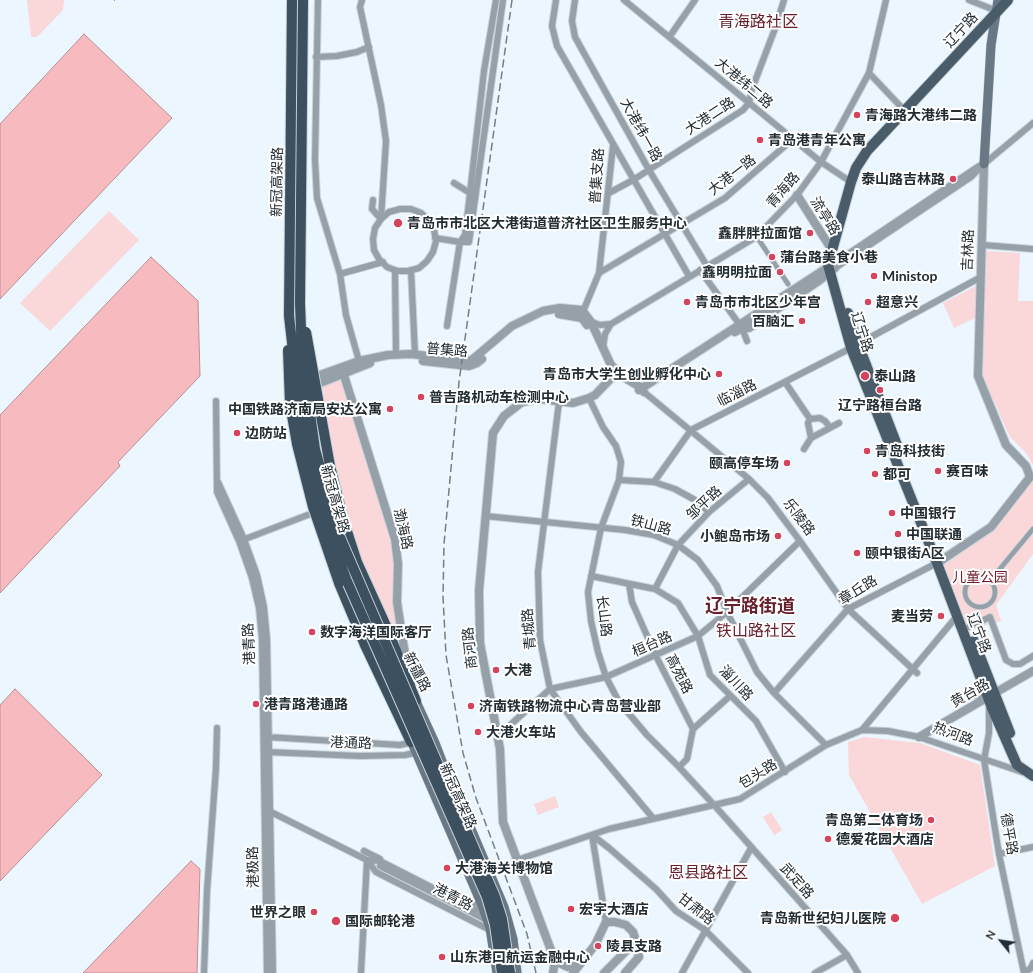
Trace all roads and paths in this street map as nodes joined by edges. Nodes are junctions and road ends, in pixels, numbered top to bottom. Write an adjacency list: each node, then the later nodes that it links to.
1 (292, 0): 61 (highway, 新冠高架路, bridge)
2 (303, 0): 59 (highway, 新冠高架路, bridge)
3 (318, 0): 22 (street)
4 (362, 0): 21 (street)
5 (496, 0): 35 (street)
6 (503, 0): 44 (street)
7 (556, 0): 28 (street, 普集支路)
8 (575, 0): 31 (street, 大港纬一路)
9 (624, 0): 20 (street, 大港纬二路)
10 (695, 0): 20 (street)
11 (784, 0): 24 (street, 大港二路)
12 (886, 0): 23 (street, 青海路)
13 (969, 0): 18 (street)
14 (994, 0): 18 (main road)
15 (998, 0): 18 (main road, 吉林路)
16 (1008, 0): 18 (main road, 辽宁路)
17 (1017, 0): 19 (main road, 辽宁路)
18 (998, 11): 19 (main road, 吉林路); 25 (main road, 辽宁路)
19 (994, 24): 30 (main road, 吉林路); 50 (main road, 辽宁路)
20 (670, 36): 24 (street, 大港纬二路)
21 (369, 46): 22 (street); 39 (street)
22 (316, 57): 55 (street)
23 (869, 73): 25 (street); 29 (street, 青海路)
24 (750, 103): 27 (street, 大港纬二路); 31 (street, 大港二路)
25 (904, 110): 33 (main road, 辽宁路)
26 (1033, 124): 30 (street)
27 (793, 139): 29 (street, 大港纬二路); 40 (street, 大港一路)
28 (613, 146): 32 (street); 36 (street, 普集支路)
29 (820, 162): 33 (street, 大港纬二路); 37 (street, 青海路)
30 (984, 164): 45 (street, 吉林路); 50 (street)
31 (649, 170): 32 (street, 大港二路); 40 (street, 大港纬一路)
32 (633, 180): 36 (street, 大港二路); 41 (street)
33 (851, 182): 47 (main road, 辽宁路)
34 (454, 183): 35 (street)
35 (470, 193): 44 (street)
36 (609, 193): 54 (street, 普集支路)
37 (797, 195): 47 (street, 流亭路); 49 (street, 青海路)
38 (373, 200): 39 (street)
39 (381, 219): 42 (street); 48 (street)
40 (681, 223): 41 (street, 大港一路); 49 (street, 大港纬一路)
41 (665, 234): 54 (street, 大港一路); 56 (street)
42 (435, 238): 44 (street); 52 (street)
43 (759, 240): 58 (street)
44 (460, 242): 64 (street)
45 (982, 244): 46 (street); 57 (street, 吉林路)
46 (1033, 249)
47 (832, 250): 50 (main road, 辽宁路)
48 (383, 262): 51 (street); 55 (street)
49 (707, 266): 53 (street, 青海路)
50 (832, 267): 65 (street); 67 (main road, 辽宁路)
51 (395, 270): 52 (street); 70 (street)
52 (411, 270): 69 (street)
53 (700, 270): 56 (street, 青海路); 65 (street)
54 (599, 273): 60 (street, 普集支路)
55 (340, 274): 71 (street)
56 (690, 276): 63 (street, 青海路)
57 (981, 277): 67 (street, 临淄路); 89 (street, 吉林路)
58 (788, 284)
59 (300, 303): 122 (highway, bridge); 166 (highway, 新冠高架路, bridge)
60 (582, 314): 62 (street, 乐陵路); 69 (street, 普集路); 72 (street, 普集路); 73 (street, 乐陵路)
61 (289, 316): 130 (highway, bridge); 165 (highway, 新冠高架路, bridge)
62 (591, 322): 63 (street); 68 (street, 乐陵路)
63 (611, 324): 68 (street)
64 (447, 326)
65 (741, 326): 66 (street); 79 (street)
66 (747, 341)
67 (854, 346): 76 (street, 临淄路); 102 (main road, 辽宁路)
68 (604, 352): 73 (street, 乐陵路)
69 (415, 354): 70 (street, 普集路)
70 (396, 355): 71 (street, 普集路)
71 (359, 361): 72 (street, 普集路)
72 (342, 370): 75 (street); 122 (street, 渤海路)
73 (615, 372): 74 (street, 乐陵路); 77 (street, 商河路); 79 (street, 乐陵路); 80 (street)
74 (622, 381): 77 (street); 79 (street, 乐陵路)
75 (311, 382): 78 (street); 122 (main road, 新疆路)
76 (785, 382): 83 (street); 86 (street, 临淄路)
77 (607, 383): 80 (street, 商河路)
78 (291, 390): 93 (main road)
79 (642, 390): 86 (street, 乐陵路)
80 (589, 398): 82 (street, 商河路); 91 (street, 长山路)
81 (216, 401): 99 (street, 港青路)
82 (559, 402): 95 (street, 商河路); 96 (street, 青城路)
83 (810, 419): 85 (street); 87 (street)
84 (839, 423): 85 (street)
85 (830, 426): 87 (street)
86 (691, 430): 90 (street, 乐陵路); 92 (street, 临淄路)
87 (811, 438): 88 (street)
88 (804, 449)
89 (1030, 477): 102 (street, 章丘路)
90 (749, 479): 94 (street, 邹平路); 100 (street, 乐陵路)
91 (619, 480): 92 (street); 97 (street, 长山路)
92 (654, 482): 94 (street)
93 (318, 511): 99 (street); 130 (main road)
94 (709, 512): 101 (street, 邹平路)
95 (485, 516): 96 (street, 铁山路); 128 (street, 商河路)
96 (544, 522): 97 (street, 铁山路); 117 (street, 青城路)
97 (601, 528): 101 (street, 铁山路); 103 (street, 长山路)
98 (1033, 529): 104 (street)
99 (241, 540): 127 (street, 港青路)
100 (800, 541): 107 (street, 乐陵路); 108 (street, 桓台路)
101 (678, 545): 106 (street, 邹平路); 108 (street, 铁山路)
102 (940, 561): 107 (street, 章丘路); 109 (main road, 辽宁路); 110 (main road, 辽宁路)
103 (591, 576): 105 (street, 淄川路); 116 (street, 长山路)
104 (990, 581): 104 (street)
105 (629, 584): 106 (street, 淄川路); 112 (street, 高苑路)
106 (654, 589): 111 (street, 淄川路)
107 (848, 609): 115 (street, 乐陵路); 118 (street, 章丘路)
108 (727, 612): 111 (street, 桓台路); 118 (street, 铁山路)
109 (957, 616): 115 (street, 包头路); 121 (main road, 辽宁路)
110 (968, 627): 113 (street); 121 (main road, 辽宁路)
111 (698, 636): 112 (street, 桓台路); 120 (street, 淄川路)
112 (656, 656): 116 (street, 桓台路); 124 (street, 高苑路)
113 (1033, 656)
114 (1033, 671): 121 (street, 黄台路)
115 (915, 672): 125 (street, 包头路)
116 (606, 677): 117 (street, 桓台路); 136 (street, 长山路)
117 (550, 688): 128 (street); 141 (street, 青城路)
118 (774, 693): 132 (street, 铁山路)
119 (970, 695): 121 (street)
120 (730, 696): 124 (street); 138 (street, 淄川路)
121 (991, 696): 129 (street, 黄台路); 135 (street, 德平路); 137 (main road, 辽宁路)
122 (416, 701): 126 (main road, 新疆路)
123 (217, 728): 160 (street)
124 (693, 729): 136 (street)
125 (862, 730): 129 (street, 热河路); 132 (street, 包头路)
126 (430, 731): 130 (street, 港通路); 131 (main road, 新疆路)
127 (266, 737): 130 (street, 港通路); 133 (street, 港青路)
128 (497, 737): 148 (street, 商河路)
129 (919, 737): 135 (street, 热河路)
130 (411, 742): 134 (main road)
131 (435, 743): 134 (street, 港通路); 167 (main road, 新疆路)
132 (826, 745): 138 (street, 包头路)
133 (267, 752): 134 (street, 港通路); 140 (street, 港青路)
134 (416, 754): 150 (main road)
135 (984, 760): 137 (street, 热河路); 146 (street, 德平路)
136 (679, 767): 139 (street, 长山路)
137 (1031, 771)
138 (785, 772): 139 (street, 包头路)
139 (715, 806): 141 (street, 包头路); 144 (street, 武定路)
140 (267, 810): 147 (street, 港青路); 161 (street, 港极路); 162 (street, 港极路)
141 (653, 818): 142 (street, 包头路)
142 (592, 835): 148 (street, 包头路); 152 (street); 154 (street, 甘肃路)
143 (1033, 847): 146 (street)
144 (752, 848): 154 (street); 156 (street, 武定路)
145 (364, 851): 150 (street)
146 (999, 854): 176 (street, 德平路)
147 (367, 860): 150 (street, 港青路); 153 (street, 港青路); 163 (street)
148 (517, 860): 157 (street, 商河路)
149 (380, 866): 151 (street)
150 (484, 910): 151 (main road)
151 (488, 920): 153 (main road)
152 (606, 922): 155 (street); 158 (street)
153 (490, 930): 164 (main road)
154 (705, 930): 172 (street); 173 (street, 甘肃路)
155 (636, 941): 170 (street); 171 (street)
156 (847, 955): 174 (street); 175 (street, 武定路)
157 (555, 961): 158 (street); 168 (street)
158 (583, 961): 169 (street)
159 (1033, 963): 176 (street)
160 (204, 973)
161 (267, 973)
162 (273, 973)
163 (361, 973)
164 (497, 973)
165 (502, 973)
166 (510, 973)
167 (517, 973)
168 (553, 973)
169 (573, 973)
170 (604, 973)
171 (625, 973)
172 (682, 973)
173 (748, 973)
174 (815, 973)
175 (858, 973)
176 (1024, 973)

